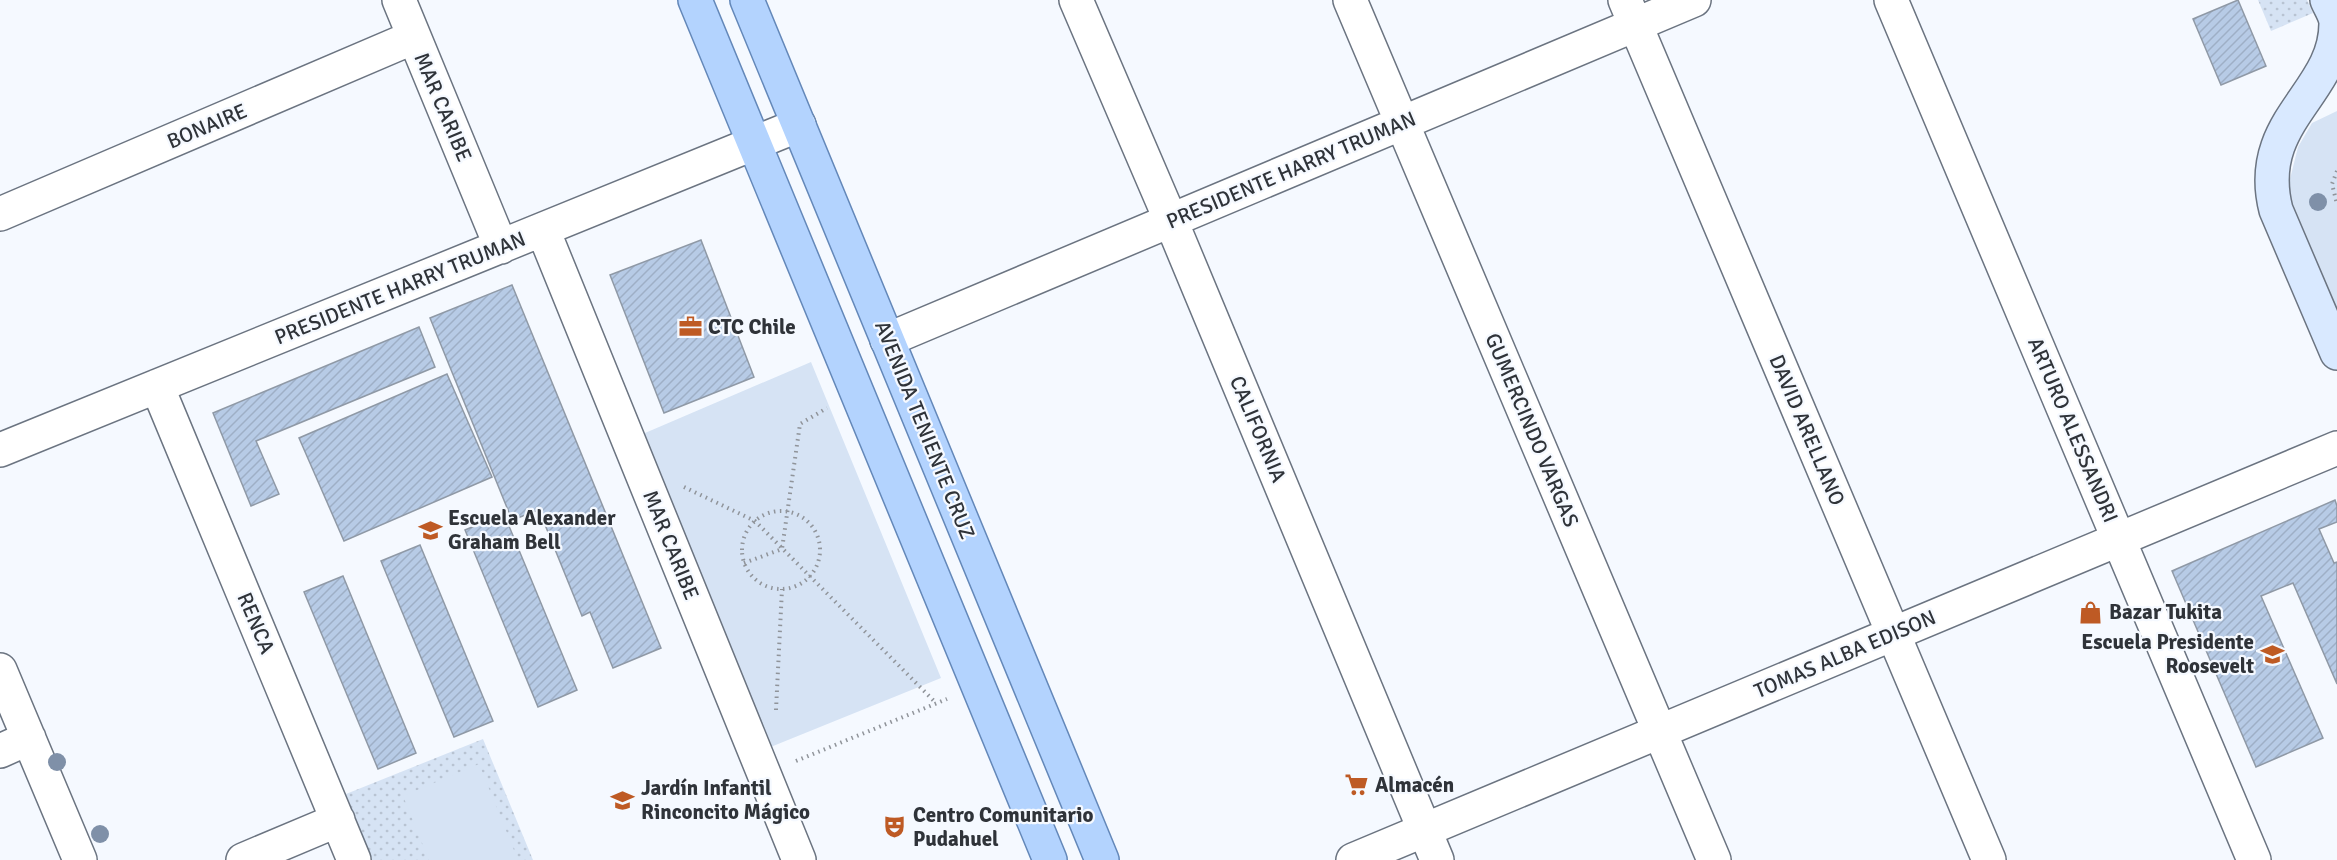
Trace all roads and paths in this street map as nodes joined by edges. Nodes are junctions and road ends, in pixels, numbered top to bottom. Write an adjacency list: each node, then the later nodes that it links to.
1 (399, 0): 10 (street, MAR CARIBE)
2 (695, 0): 15 (main road)
3 (747, 0): 14 (main road, AVENIDA TENIENTE CRUZ)
4 (1076, 0): 19 (street, CALIFORNIA)
5 (1350, 0): 13 (street, GUMERCINDO VARGAS)
6 (1694, 0): 8 (street, PRESIDENTE HARRY TRUMAN)
7 (1891, 0): 31 (street, ARTURO ALESSANDRI)
8 (1631, 12): 13 (street, PRESIDENTE HARRY TRUMAN); 36 (street, DAVID ARELLANO)
9 (2334, 14): 12 (street)
10 (414, 37): 18 (street, BONAIRE); 21 (street, MAR CARIBE)
11 (2337, 84): 12 (street)
12 (2307, 102): 23 (street)
13 (1402, 123): 19 (street, PRESIDENTE HARRY TRUMAN); 41 (street, GUMERCINDO VARGAS)
14 (799, 125): 15 (street, PRESIDENTE HARRY TRUMAN); 22 (main road, AVENIDA TENIENTE CRUZ)
15 (754, 143): 20 (street, PRESIDENTE HARRY TRUMAN); 25 (main road)
16 (2337, 171): 17 (path)
17 (2337, 204)
18 (0, 214)
19 (1171, 220): 22 (street, PRESIDENTE HARRY TRUMAN); 45 (street, CALIFORNIA)
20 (543, 230): 21 (street, PRESIDENTE HARRY TRUMAN); 28 (street, MAR CARIBE)
21 (501, 247): 24 (street, PRESIDENTE HARRY TRUMAN)
22 (887, 340): 51 (main road, AVENIDA TENIENTE CRUZ)
23 (2337, 353)
24 (157, 386): 27 (street, PRESIDENTE HARRY TRUMAN); 44 (street, RENCA)
25 (857, 392): 29 (path); 38 (main road)
26 (2337, 448): 31 (street, TOMAS ALBA EDISON)
27 (0, 450)
28 (641, 472): 30 (path); 43 (street, MAR CARIBE)
29 (787, 511): 30 (path); 32 (path); 34 (path)
30 (755, 521): 32 (path); 33 (path)
31 (2119, 539): 36 (street, TOMAS ALBA EDISON); 56 (street, ARTURO ALESSANDRI)
32 (782, 549): 33 (path); 34 (path)
33 (744, 563): 35 (path)
34 (810, 576): 35 (path); 39 (path)
35 (782, 589): 40 (path)
36 (1893, 634): 41 (street, TOMAS ALBA EDISON); 55 (street, DAVID ARELLANO)
37 (0, 670): 42 (street)
38 (978, 686): 39 (path); 50 (main road)
39 (936, 703): 43 (path)
40 (776, 714)
41 (1660, 732): 45 (street, TOMAS ALBA EDISON); 54 (street, GUMERCINDO VARGAS)
42 (14, 745): 46 (street)
43 (764, 774): 49 (street, MAR CARIBE)
44 (338, 820): 47 (street); 48 (street, RENCA)
45 (1424, 830): 52 (street, TOMAS ALBA EDISON); 53 (street, CALIFORNIA)
46 (80, 860)
47 (243, 860)
48 (354, 860)
49 (799, 860)
50 (1050, 860)
51 (1102, 860)
52 (1353, 860)
53 (1437, 860)
54 (1714, 860)
55 (1989, 860)
56 (2254, 860)

